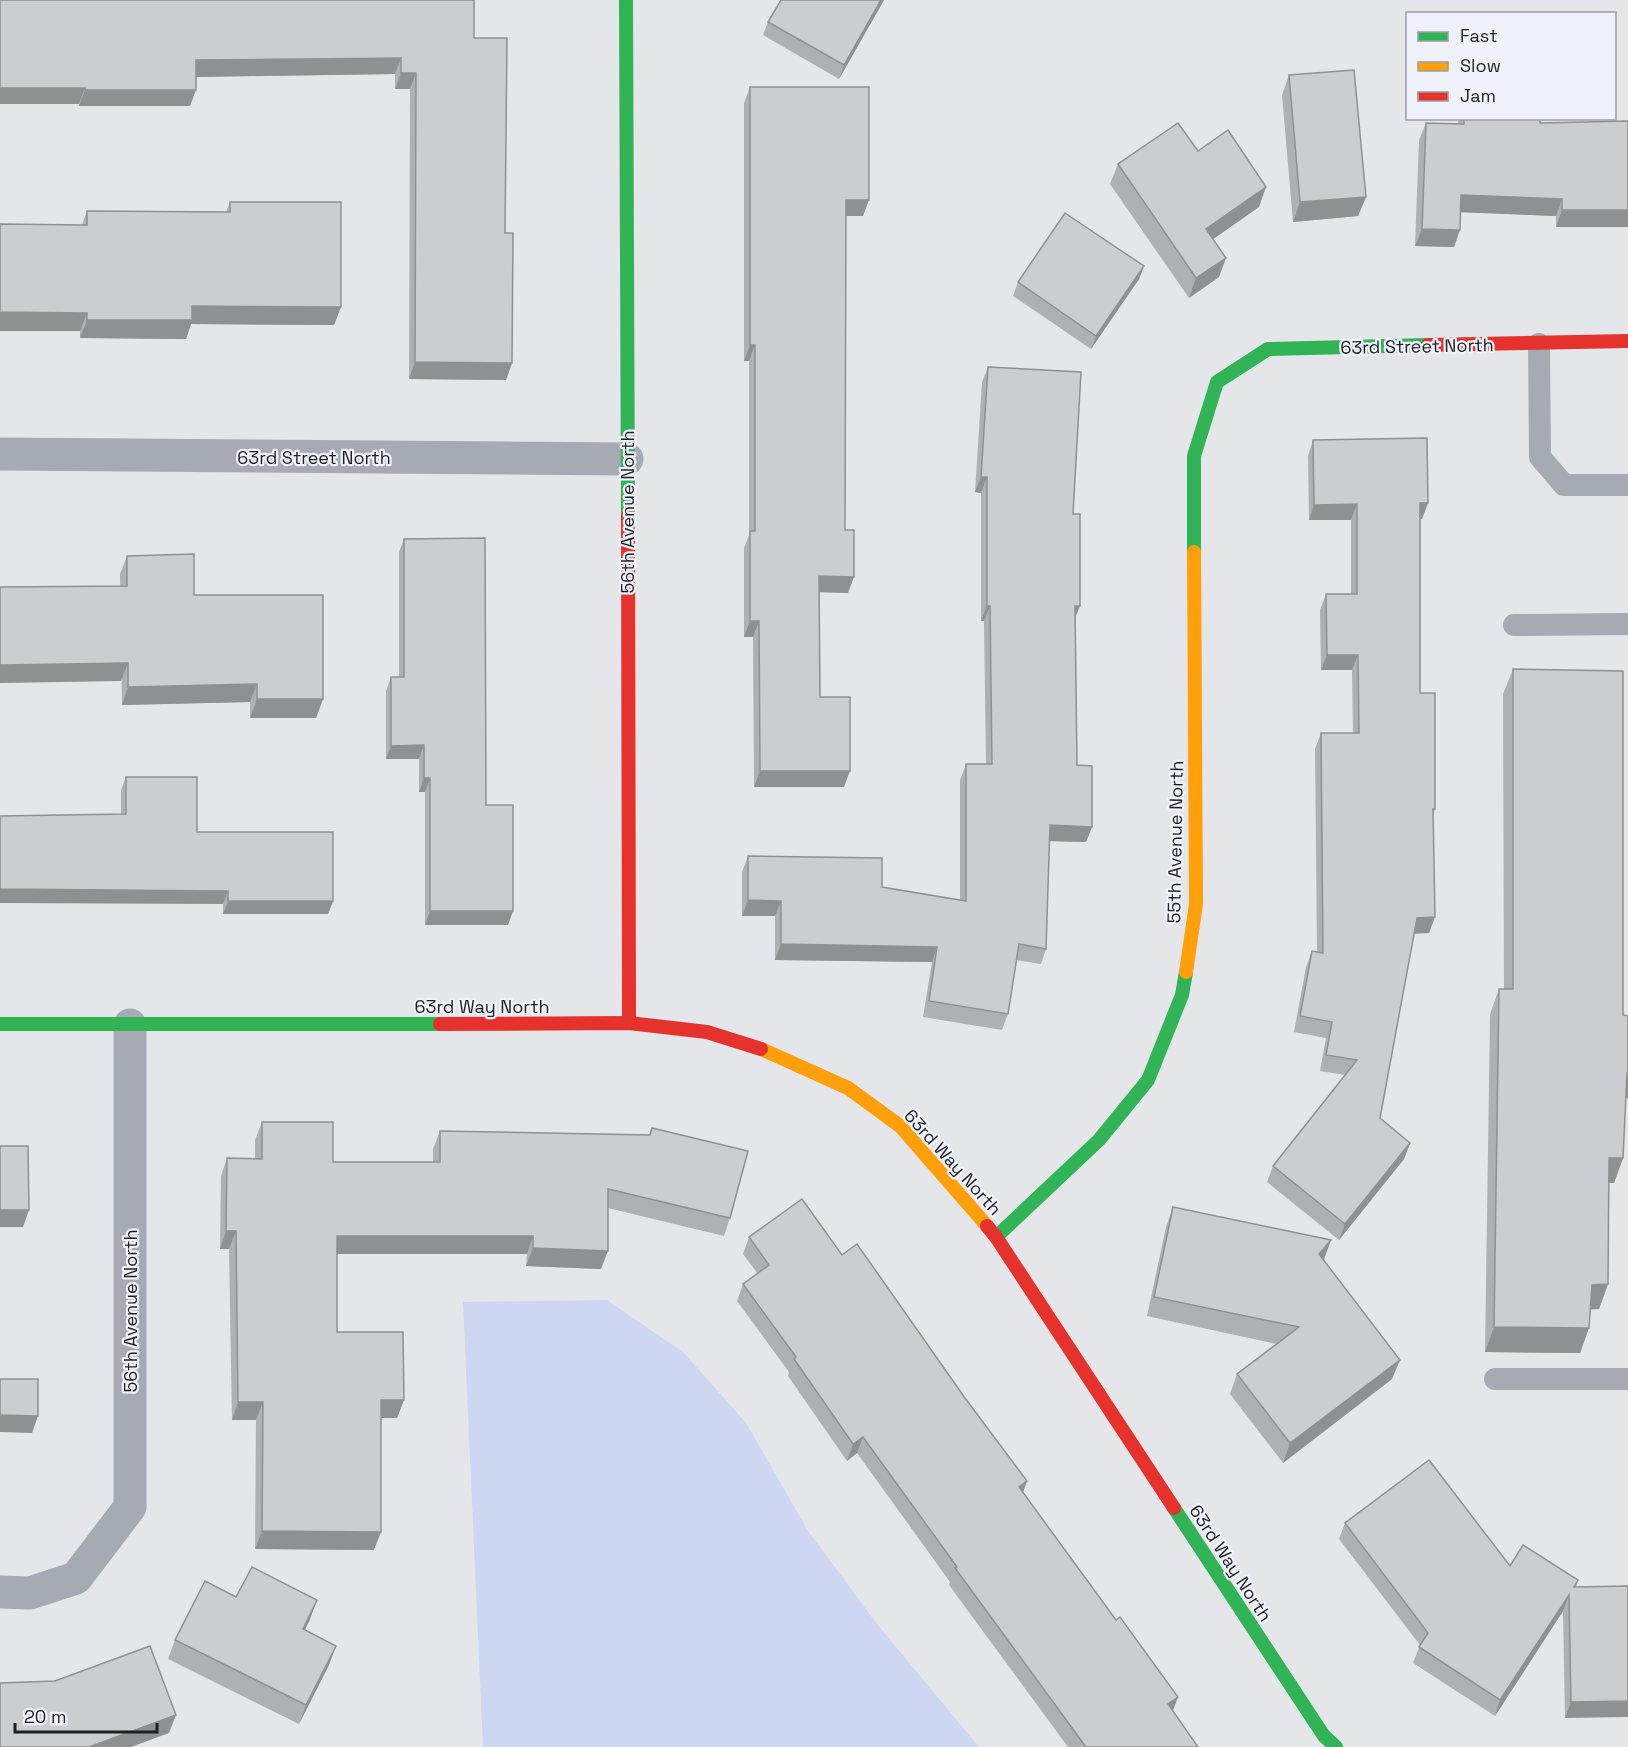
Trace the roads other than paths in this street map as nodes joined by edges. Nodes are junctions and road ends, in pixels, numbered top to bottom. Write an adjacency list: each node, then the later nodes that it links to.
1 (626, 0): 6 (street, 56th Avenue North)
2 (1628, 341): 3 (street, 63rd Street North)
3 (1539, 344): 4 (street, 63rd Street North); 7 (lane)
4 (1217, 382): 13 (street, 55th Avenue North)
5 (0, 454): 6 (street, 63rd Street North)
6 (627, 459): 10 (street, 56th Avenue North)
7 (1628, 485)
8 (1628, 624): 9 (lane)
9 (1514, 625)
10 (629, 1023): 12 (street, 63rd Way North); 13 (street, 63rd Way North)
11 (0, 1024): 12 (street, 63rd Way North)
12 (129, 1026): 16 (street, 56th Avenue North)
13 (996, 1237): 17 (street, 63rd Way North)
14 (1495, 1379): 15 (lane)
15 (1628, 1379)
16 (0, 1592)
17 (1336, 1747)

